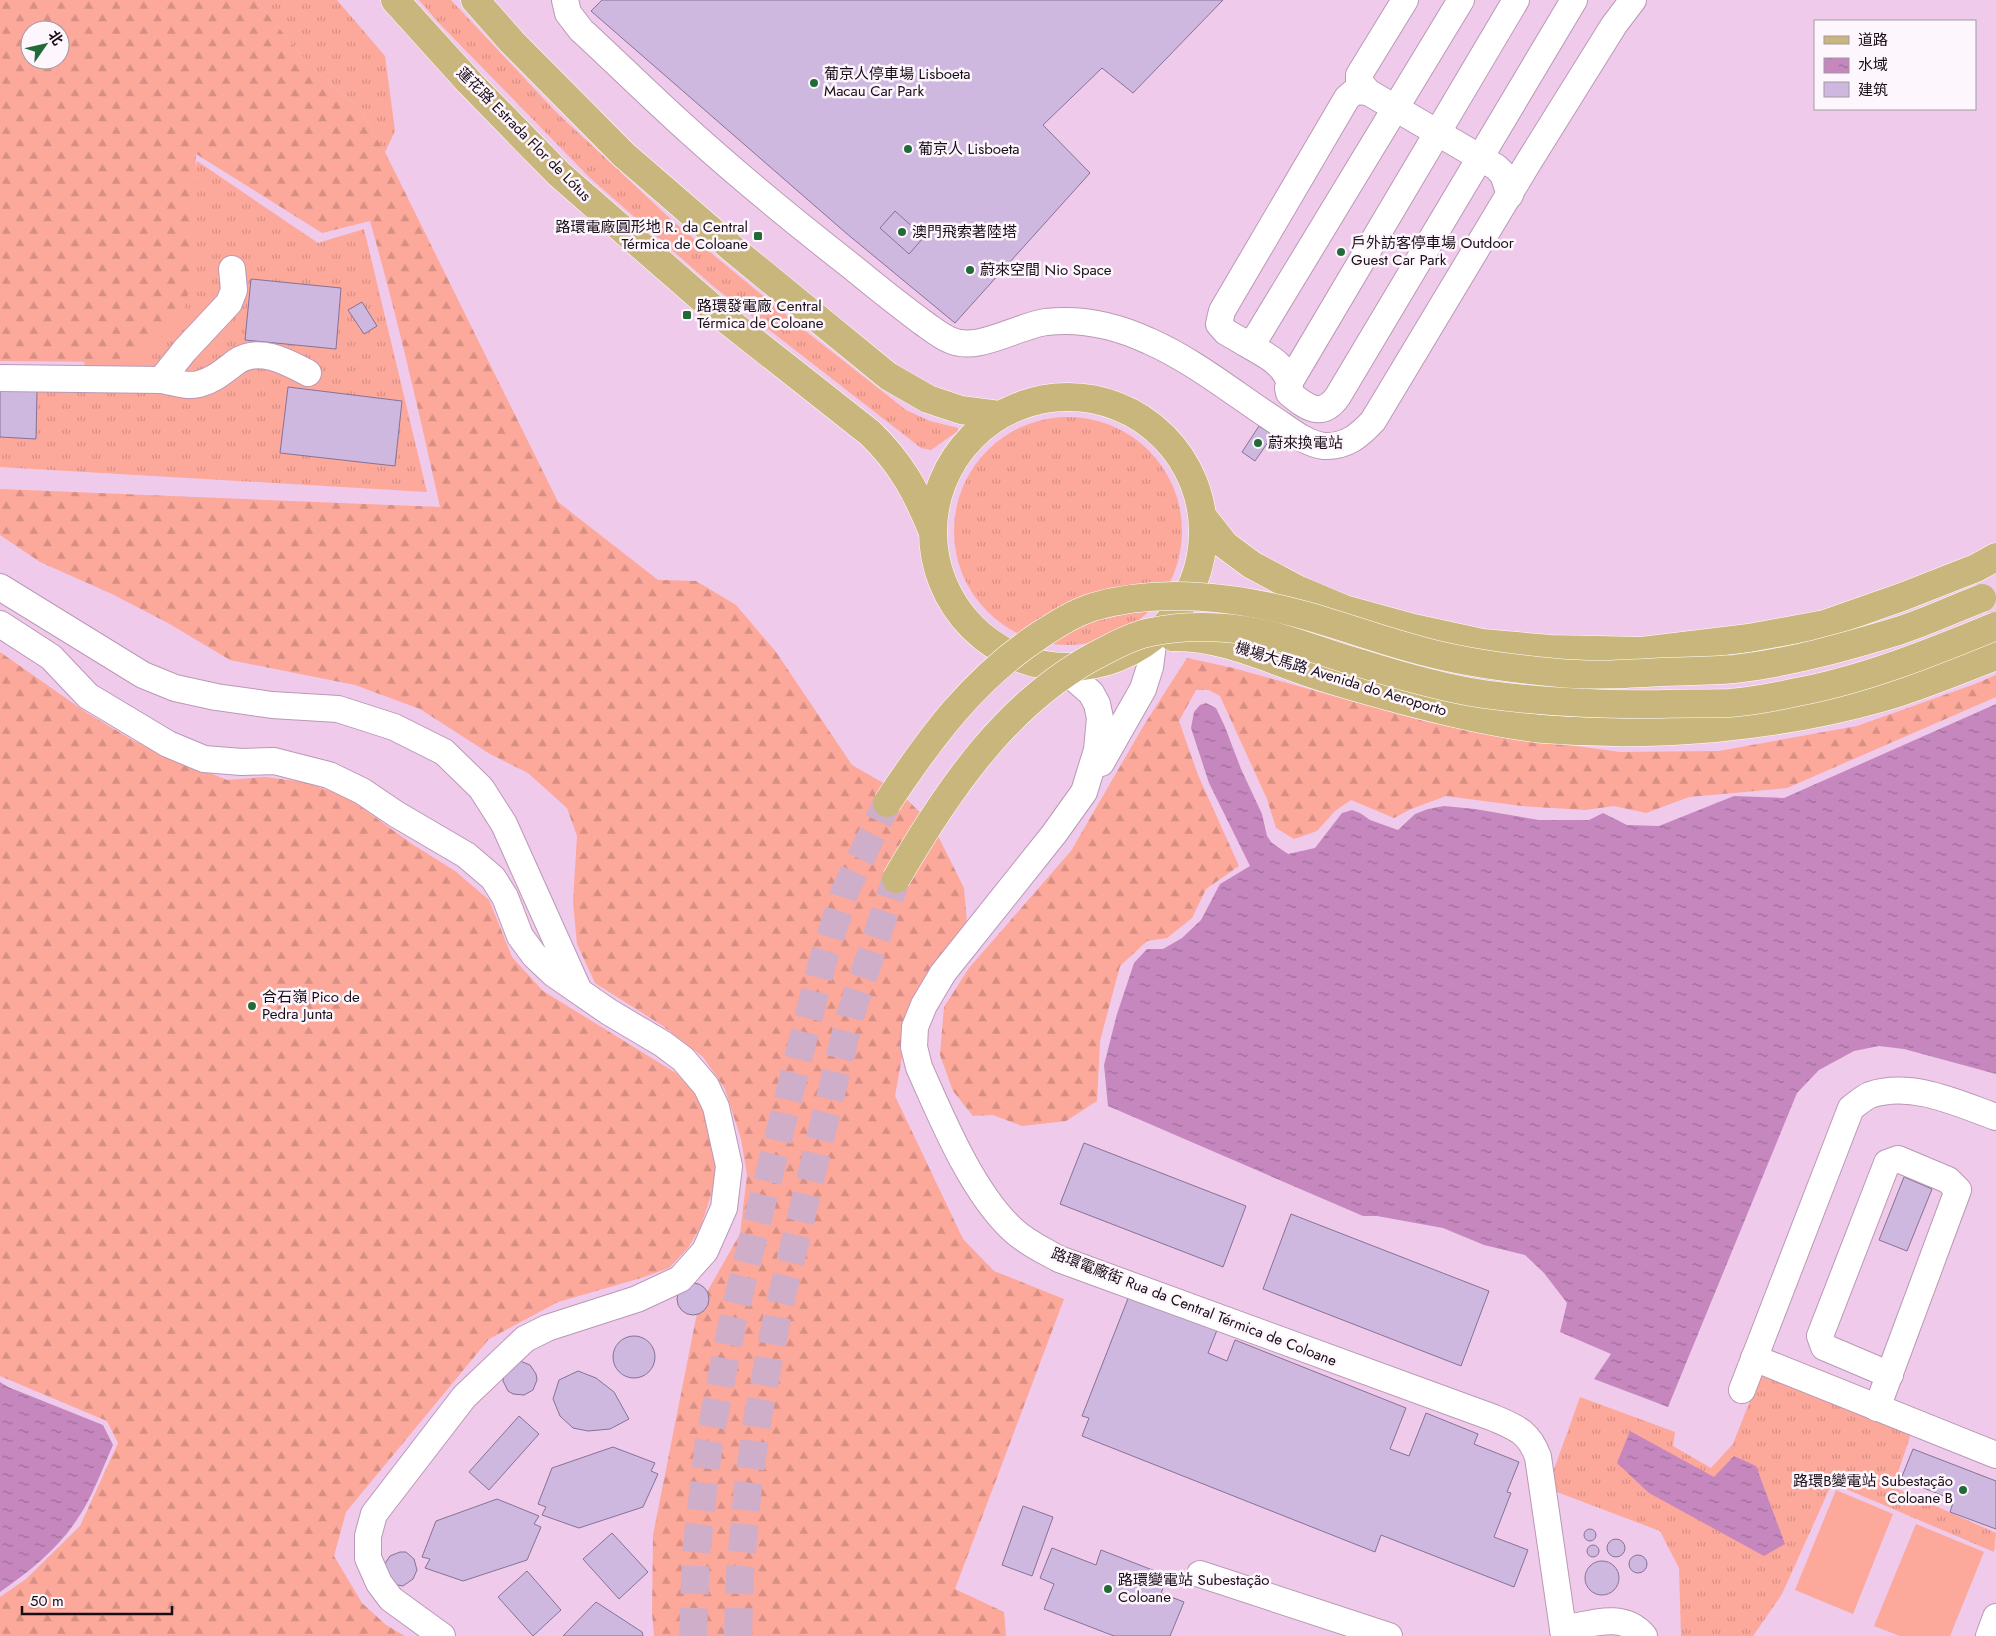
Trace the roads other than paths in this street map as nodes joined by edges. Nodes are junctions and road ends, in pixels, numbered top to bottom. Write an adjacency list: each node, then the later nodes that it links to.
1 (395, 0): 25 (main road, 蓮花路 Estrada Flor de Lótus)
2 (474, 0): 23 (main road)
3 (565, 0): 16 (street)
4 (1405, 0): 11 (street)
5 (1461, 0): 12 (street)
6 (1516, 0): 13 (street)
7 (1574, 0): 14 (street)
8 (1624, 0): 10 (street)
9 (1633, 0): 10 (street)
10 (1614, 25): 15 (street)
11 (1368, 92): 12 (street); 18 (street)
12 (1396, 107): 13 (street); 18 (street)
13 (1439, 132): 14 (street); 22 (street)
14 (1488, 162): 15 (street); 16 (street); 22 (street)
15 (1528, 163): 16 (street)
16 (1510, 194)
17 (232, 269): 21 (street)
18 (1245, 343): 22 (street)
19 (308, 373): 21 (street)
20 (0, 378): 21 (street)
21 (161, 380)
22 (1290, 384)
23 (1000, 415): 24 (main road); 25 (main road)
24 (1203, 517): 26 (main road); 31 (main road)
25 (933, 532): 33 (main road)
26 (1996, 557)
27 (0, 587): 37 (street)
28 (1989, 594): 35 (main road, bridge)
29 (0, 624): 37 (street)
30 (1996, 626): 36 (main road, bridge)
31 (1154, 637): 32 (main road, 機場大馬路 Avenida do Aeroporto); 33 (main road); 34 (street)
32 (1996, 656)
33 (1058, 668): 34 (street, 路環電廠街 Rua da Central Térmica de Coloane)
34 (1084, 792): 46 (street, 路環電廠街 Rua da Central Térmica de Coloane)
35 (887, 802)
36 (896, 878)
37 (580, 992): 47 (street)
38 (1996, 1117): 39 (street)
39 (1754, 1358): 41 (street); 42 (street)
40 (1890, 1375): 40 (street); 42 (street)
41 (1742, 1390)
42 (1877, 1408): 43 (street)
43 (1996, 1455)
44 (1200, 1574): 48 (street)
45 (1996, 1618): 50 (street)
46 (1564, 1632): 49 (street)
47 (442, 1636)
48 (1389, 1636)
49 (1644, 1636)
50 (1988, 1636)

